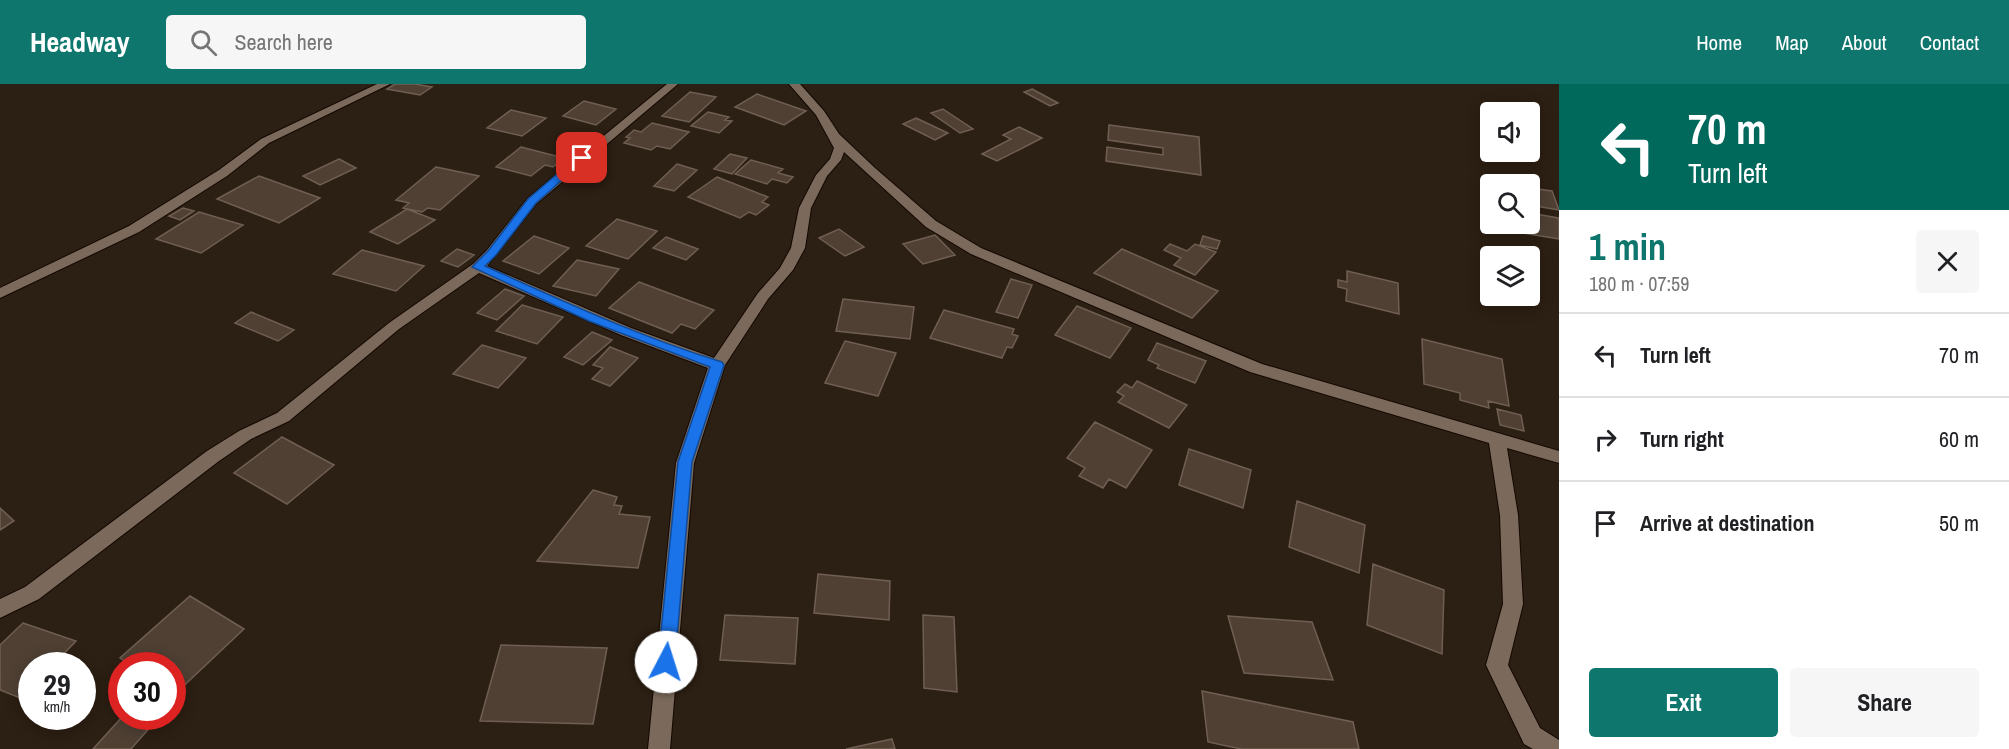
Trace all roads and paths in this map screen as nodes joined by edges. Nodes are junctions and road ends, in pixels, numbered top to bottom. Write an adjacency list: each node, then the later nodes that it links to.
1 (385, 84): 6 (street)
2 (673, 84): 5 (street)
3 (795, 84): 4 (street)
4 (835, 136): 7 (street); 8 (street)
5 (478, 267): 7 (street); 10 (street)
6 (0, 294)
7 (717, 365): 11 (street)
8 (1497, 440): 9 (street); 12 (street)
9 (1559, 457)
10 (0, 609)
11 (659, 749)
12 (1554, 749)

